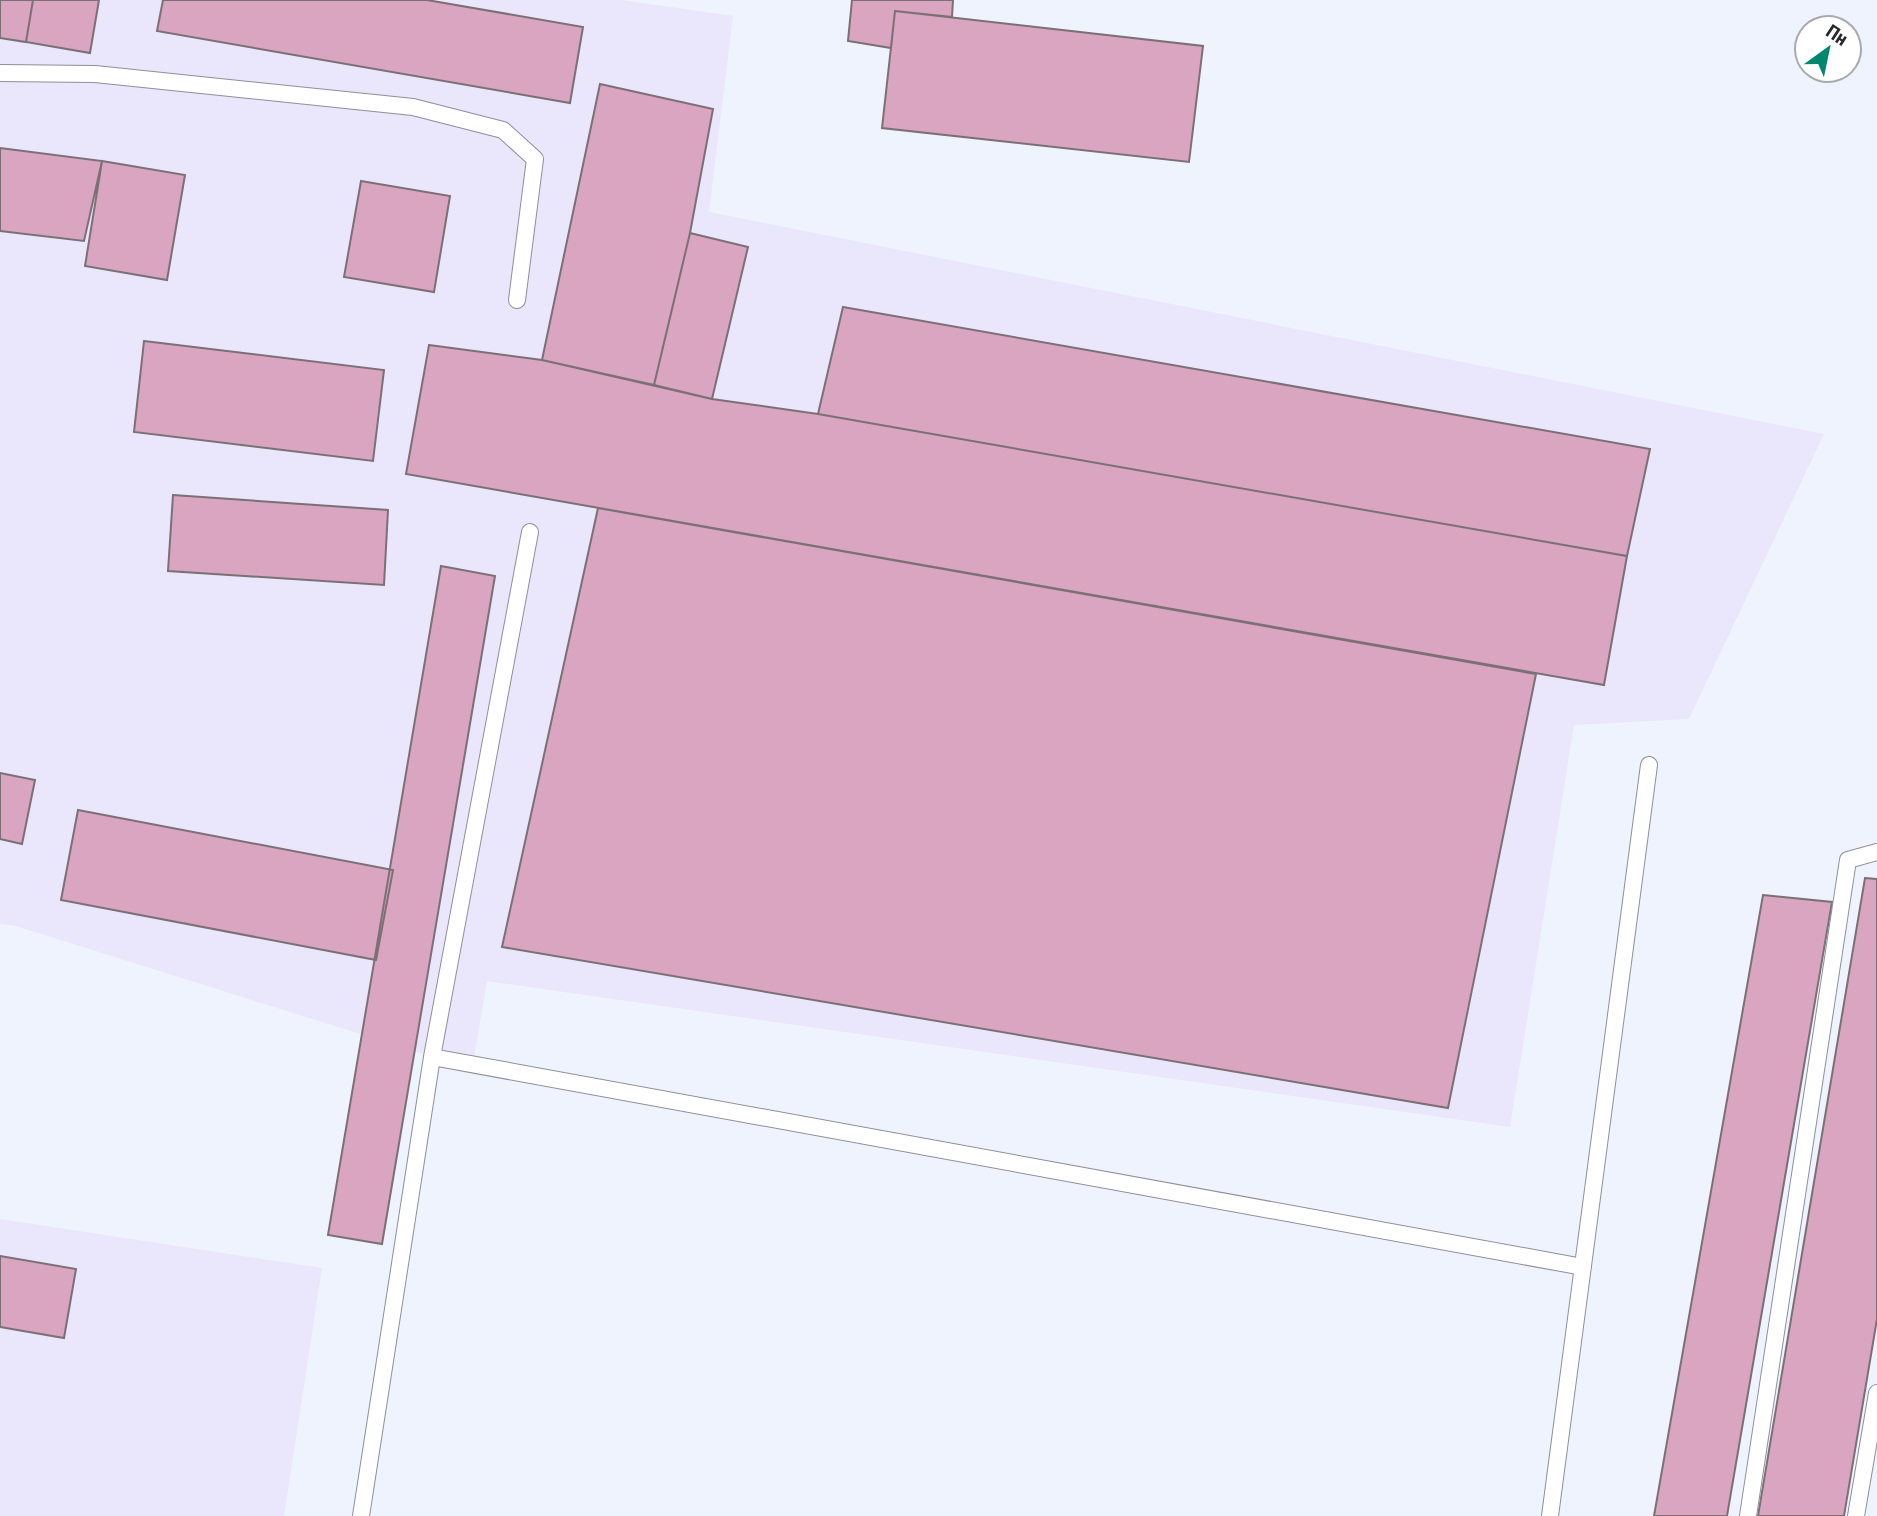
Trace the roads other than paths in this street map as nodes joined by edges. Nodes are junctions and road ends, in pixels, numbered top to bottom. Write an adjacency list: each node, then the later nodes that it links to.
1 (0, 73): 2 (lane)
2 (517, 300)
3 (530, 531): 6 (lane)
4 (1649, 765): 7 (lane)
5 (1877, 852): 11 (lane)
6 (432, 1057): 7 (lane); 9 (lane)
7 (1583, 1267): 10 (lane)
8 (1877, 1393): 12 (lane)
9 (360, 1516)
10 (1550, 1516)
11 (1748, 1516)
12 (1856, 1516)

